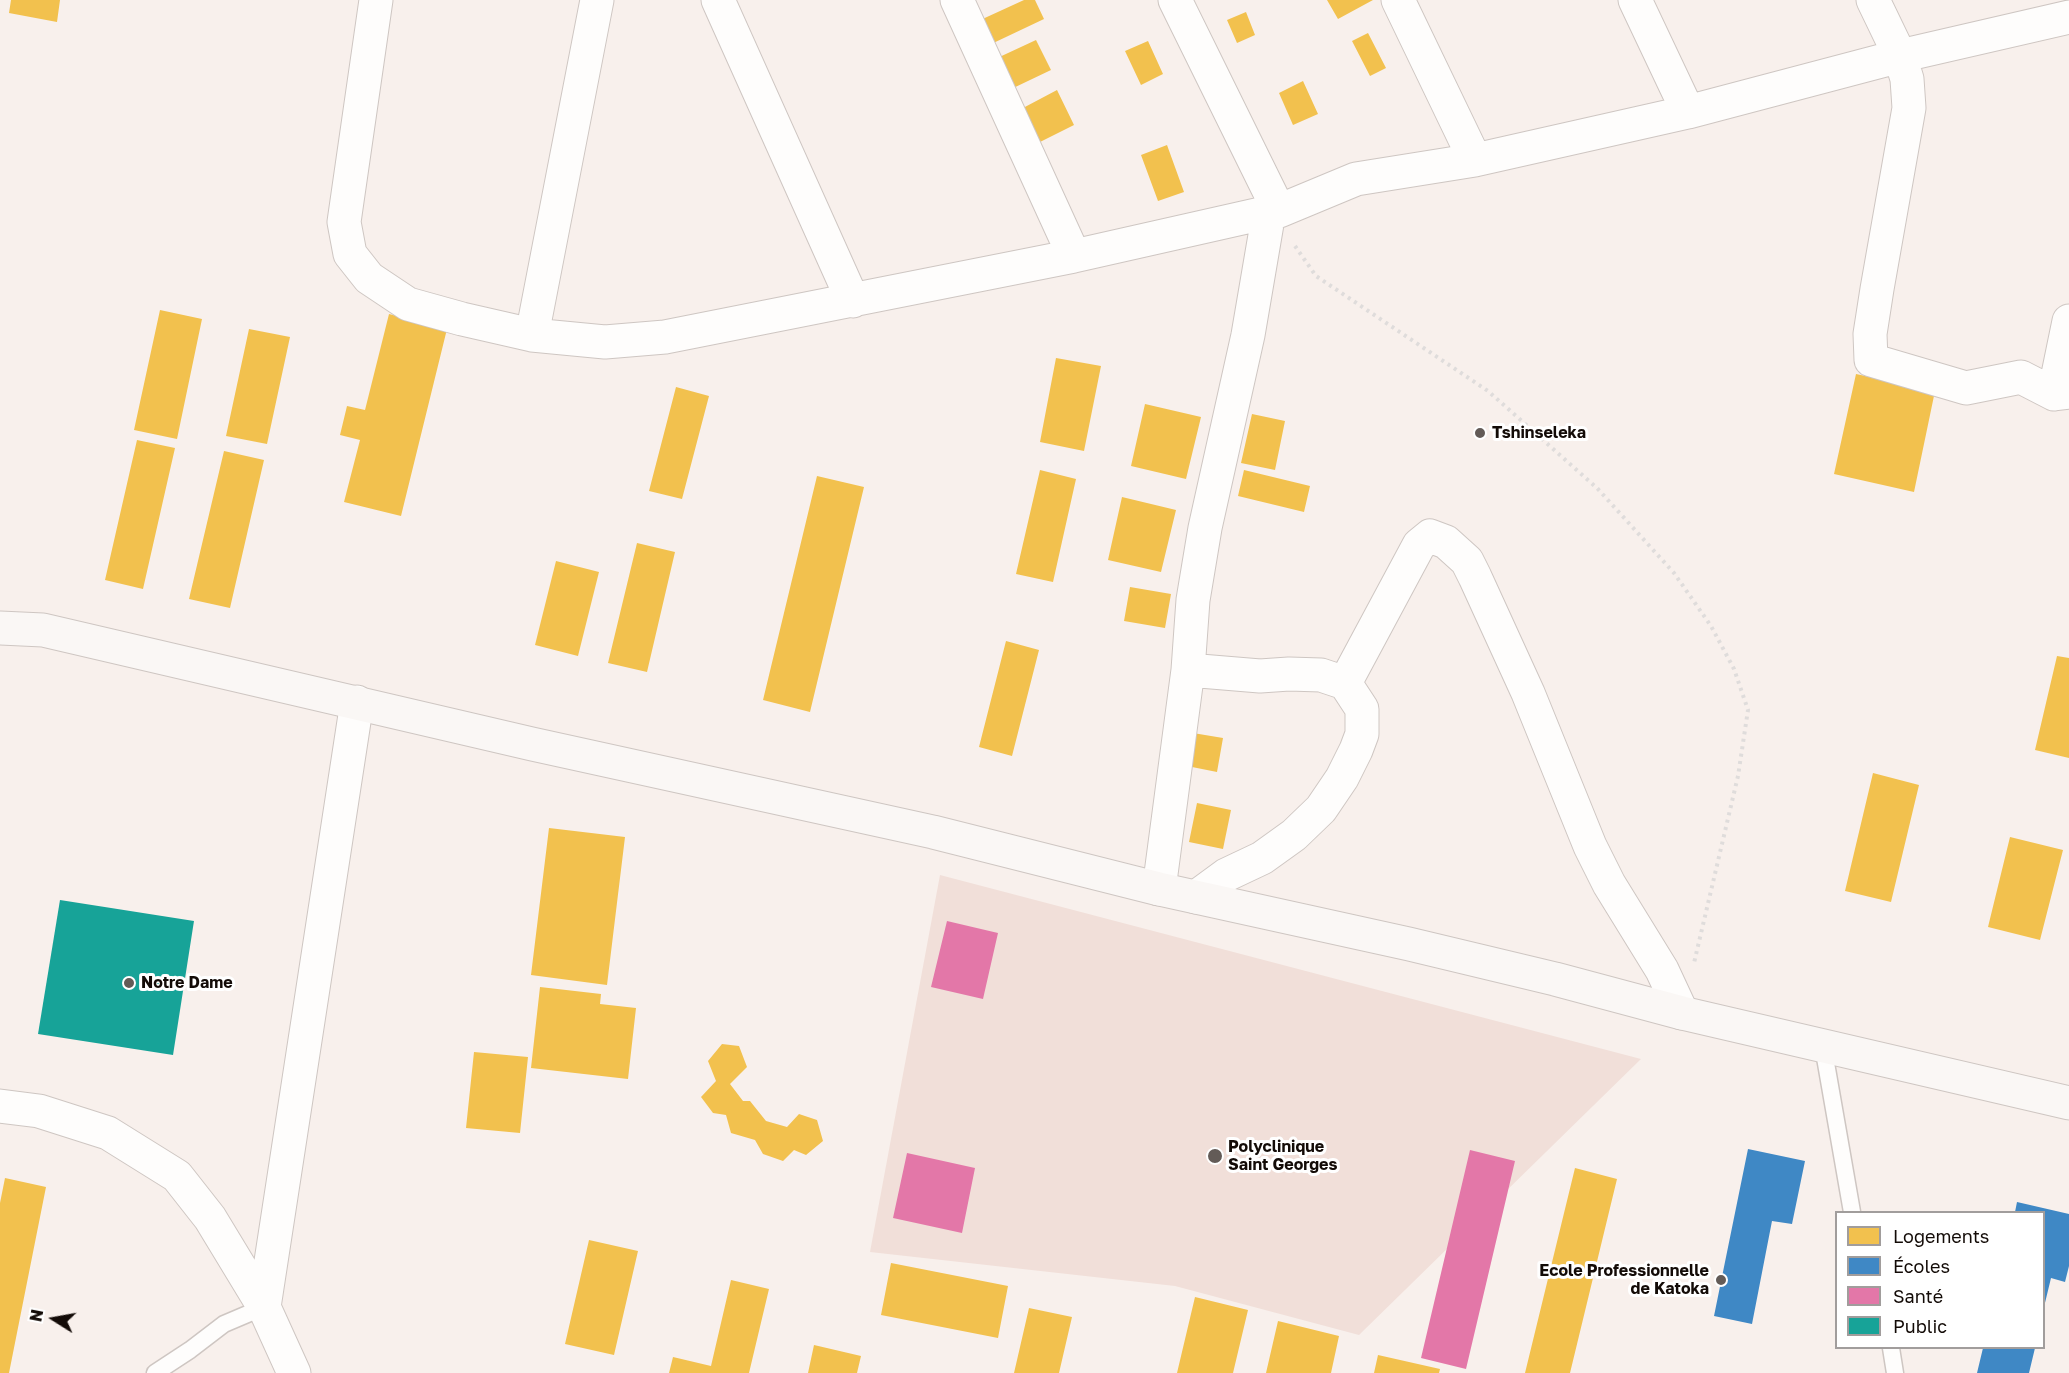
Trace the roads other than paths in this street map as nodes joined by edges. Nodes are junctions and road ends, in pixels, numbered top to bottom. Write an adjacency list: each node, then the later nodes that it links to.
1 (376, 0): 17 (street)
2 (597, 0): 17 (street)
3 (718, 0): 15 (street)
4 (957, 0): 14 (street)
5 (1175, 0): 13 (street)
6 (1398, 0): 12 (street)
7 (1635, 0): 11 (street)
8 (1873, 0): 10 (street)
9 (2069, 17): 10 (street)
10 (1900, 56): 11 (street); 18 (street)
11 (1688, 112): 12 (street)
12 (1475, 160): 13 (street)
13 (1274, 211): 14 (street); 20 (street)
14 (1074, 256): 15 (street)
15 (853, 301): 17 (street)
16 (2069, 321): 18 (street)
17 (532, 335)
18 (2062, 393)
19 (0, 628): 22 (street)
20 (1188, 670): 21 (street); 23 (street)
21 (1345, 684): 24 (street); 25 (street)
22 (357, 702): 23 (street); 30 (street)
23 (1159, 889): 24 (street)
24 (1196, 897): 25 (street)
25 (1682, 1013): 26 (street)
26 (1823, 1046): 27 (street); 29 (lane)
27 (2069, 1103)
28 (0, 1106): 30 (street)
29 (1852, 1211)
30 (264, 1306): 32 (lane); 35 (street)
31 (1891, 1349): 36 (lane)
32 (190, 1350): 33 (lane); 34 (lane)
33 (155, 1373)
34 (175, 1373)
35 (294, 1373)
36 (1895, 1373)

